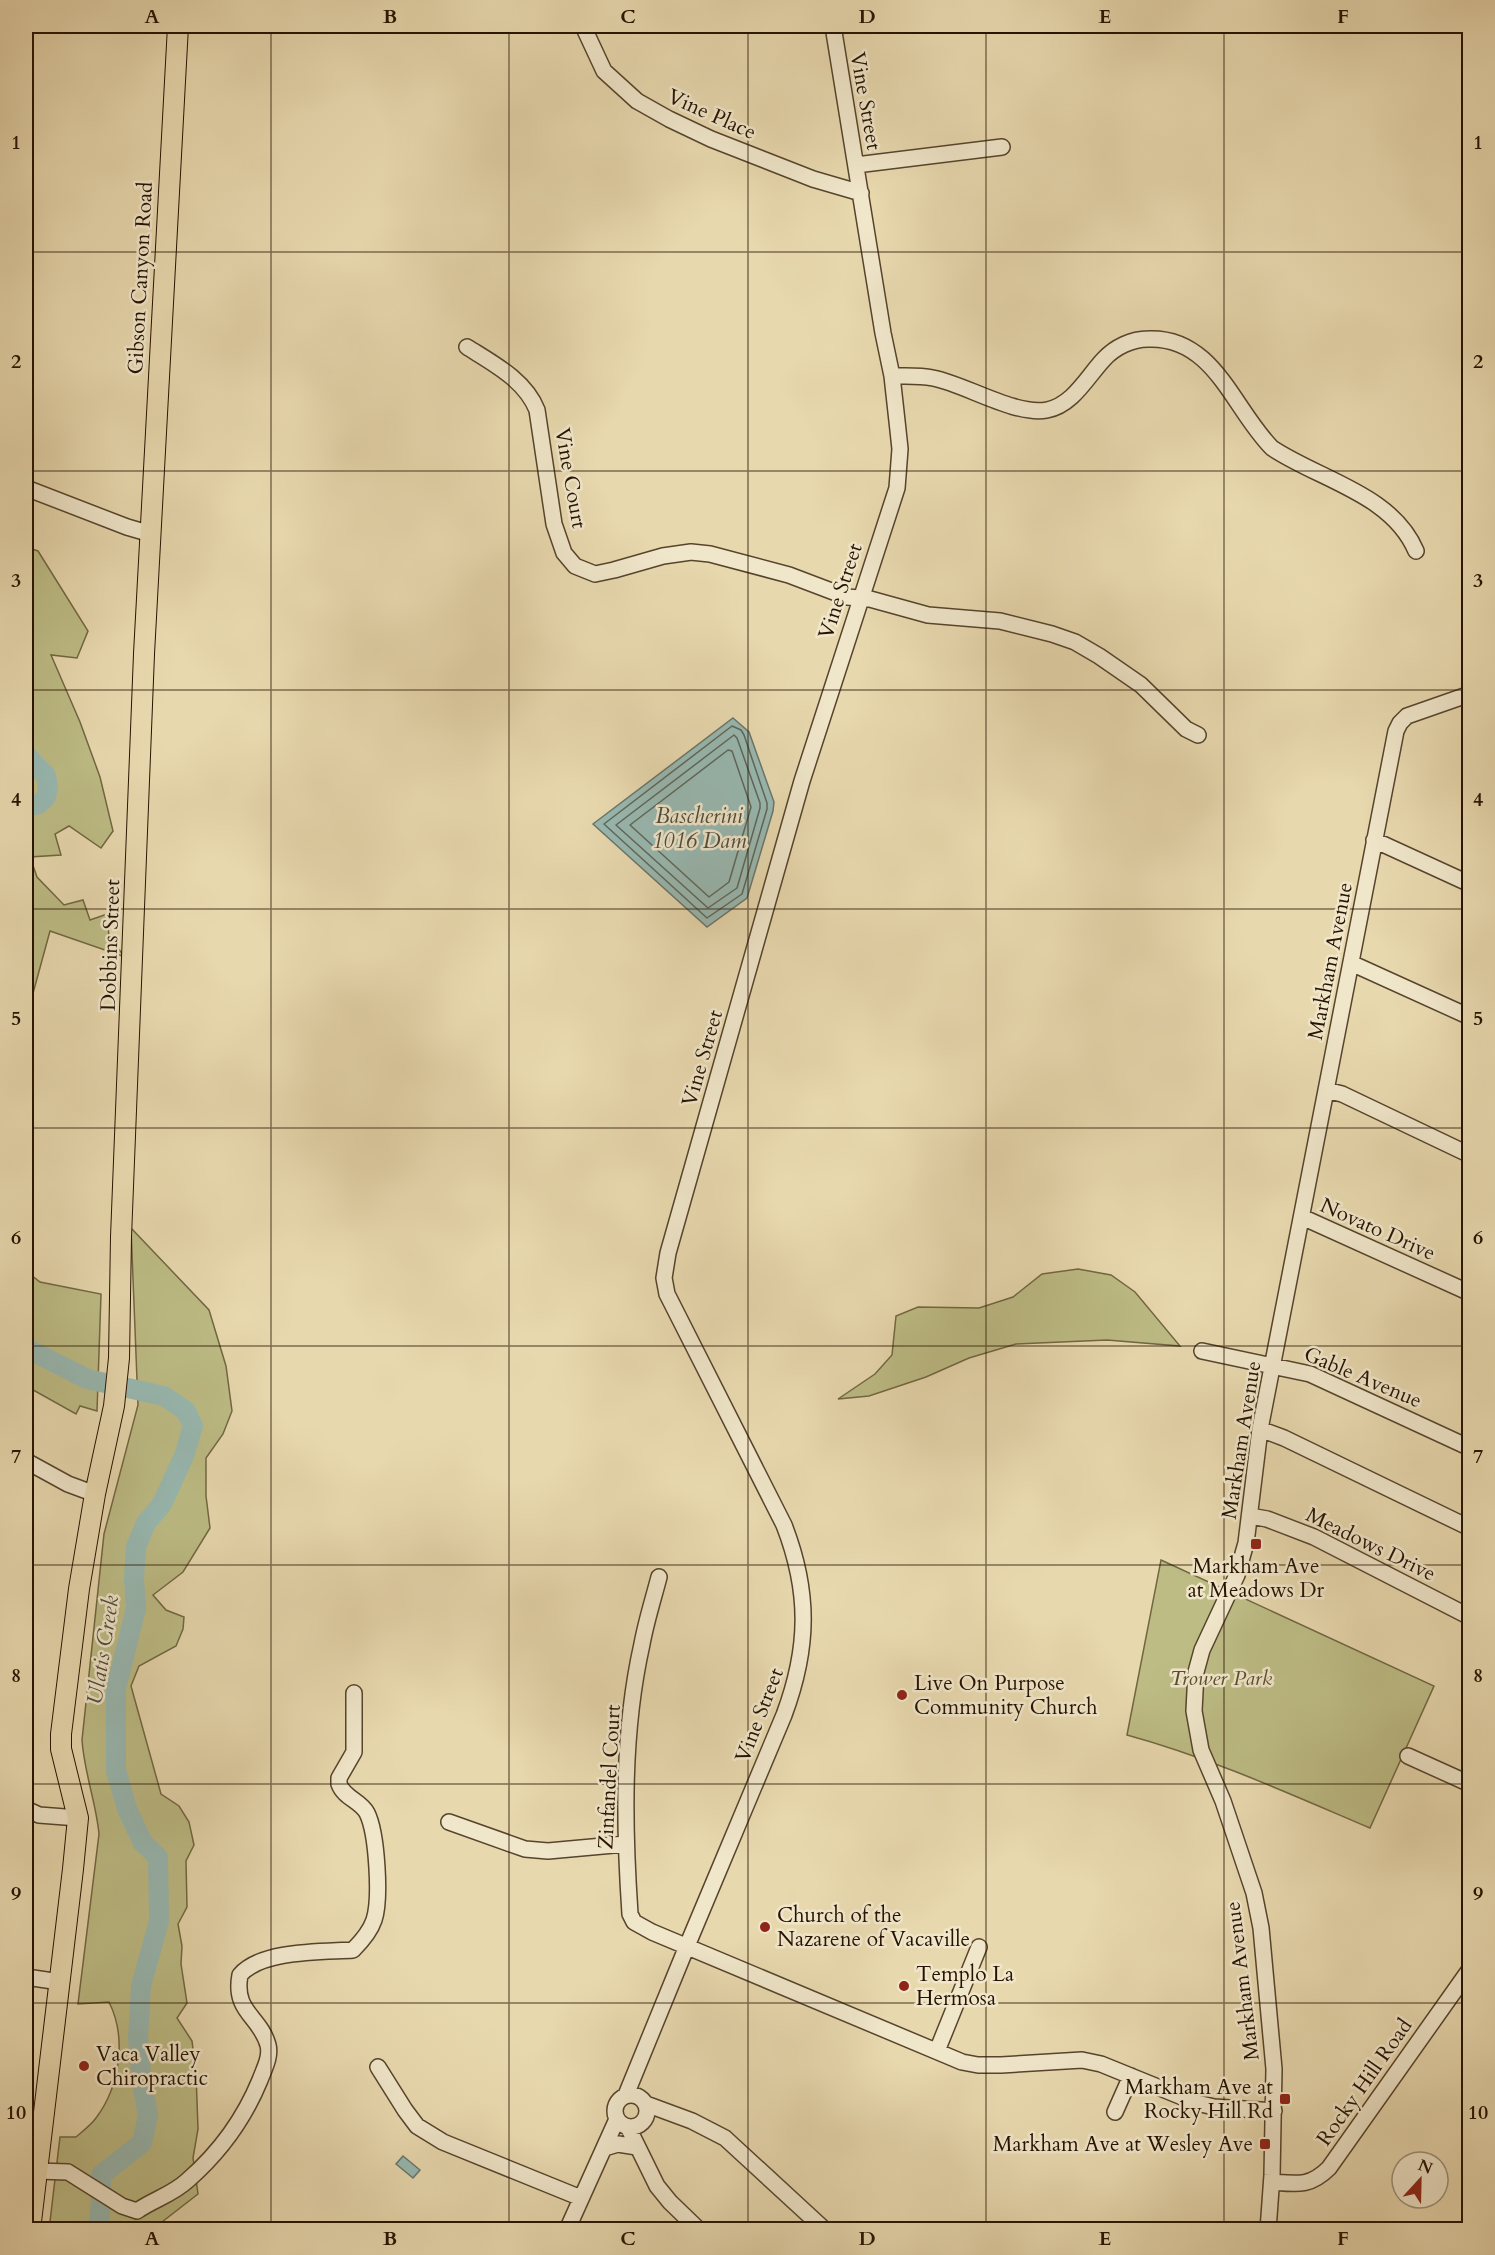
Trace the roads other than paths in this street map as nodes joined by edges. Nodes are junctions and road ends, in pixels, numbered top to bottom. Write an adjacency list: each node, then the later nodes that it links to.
1 (178, 26): 10 (main road, Gibson Canyon Road)
2 (583, 26): 6 (street, Vine Place)
3 (833, 26): 5 (street, Vine Street)
4 (1002, 147): 5 (street)
5 (856, 165): 6 (street, Vine Street)
6 (861, 193): 8 (street, Vine Street)
7 (467, 347): 12 (street, Vine Court)
8 (892, 376): 11 (street); 12 (street, Vine Street)
9 (26, 488): 10 (street)
10 (152, 534): 28 (main road, Dobbins Street)
11 (1416, 551)
12 (859, 598): 14 (street, Vine Court); 40 (street, Vine Street)
13 (1470, 694): 15 (street, Markham Avenue)
14 (1198, 735)
15 (1374, 840): 16 (street); 17 (street, Markham Avenue)
16 (1470, 884)
17 (1351, 963): 18 (street); 19 (street, Markham Avenue)
18 (1470, 1017)
19 (1326, 1090): 20 (street); 21 (street, Markham Avenue)
20 (1470, 1155)
21 (1302, 1217): 22 (street, Novato Drive); 24 (street, Markham Avenue)
22 (1470, 1293)
23 (1202, 1351): 24 (street, Gable Avenue)
24 (1272, 1365): 25 (street, Markham Avenue); 26 (street, Gable Avenue)
25 (1260, 1429): 29 (street, Markham Avenue); 30 (street)
26 (1469, 1448)
27 (26, 1461): 28 (street)
28 (95, 1494): 37 (main road)
29 (1250, 1516): 32 (street, Meadows Drive); 48 (street, Markham Avenue)
30 (1470, 1527)
31 (658, 1577): 39 (street, Zinfandel Court)
32 (1470, 1617)
33 (354, 1693): 54 (street)
34 (1408, 1756): 35 (street)
35 (1470, 1784)
36 (26, 1809): 37 (street)
37 (78, 1818): 44 (main road)
38 (449, 1822): 39 (street)
39 (625, 1844): 40 (street, Zinfandel Court)
40 (687, 1946): 45 (street); 50 (street, Vine Street)
41 (979, 1947): 45 (street)
42 (1470, 1969): 55 (street, Rocky Hill Road)
43 (26, 1977): 44 (street)
44 (60, 1982): 54 (main road)
45 (937, 2051): 47 (street)
46 (378, 2067): 56 (street)
47 (1131, 2076): 48 (street); 49 (street)
48 (1274, 2111): 55 (street, Markham Avenue)
49 (1115, 2112)
50 (634, 2113): 51 (street); 52 (street, Vine Street); 53 (street); 60 (street)
51 (637, 2147): 52 (street); 53 (street)
52 (603, 2153): 56 (street, Vine Street)
53 (646, 2167): 59 (street)
54 (37, 2171): 57 (main road)
55 (1272, 2182): 61 (street, Markham Avenue)
56 (581, 2198): 58 (street, Vine Street)
57 (30, 2229)
58 (567, 2229)
59 (699, 2229)
60 (825, 2229)
61 (1268, 2229)

